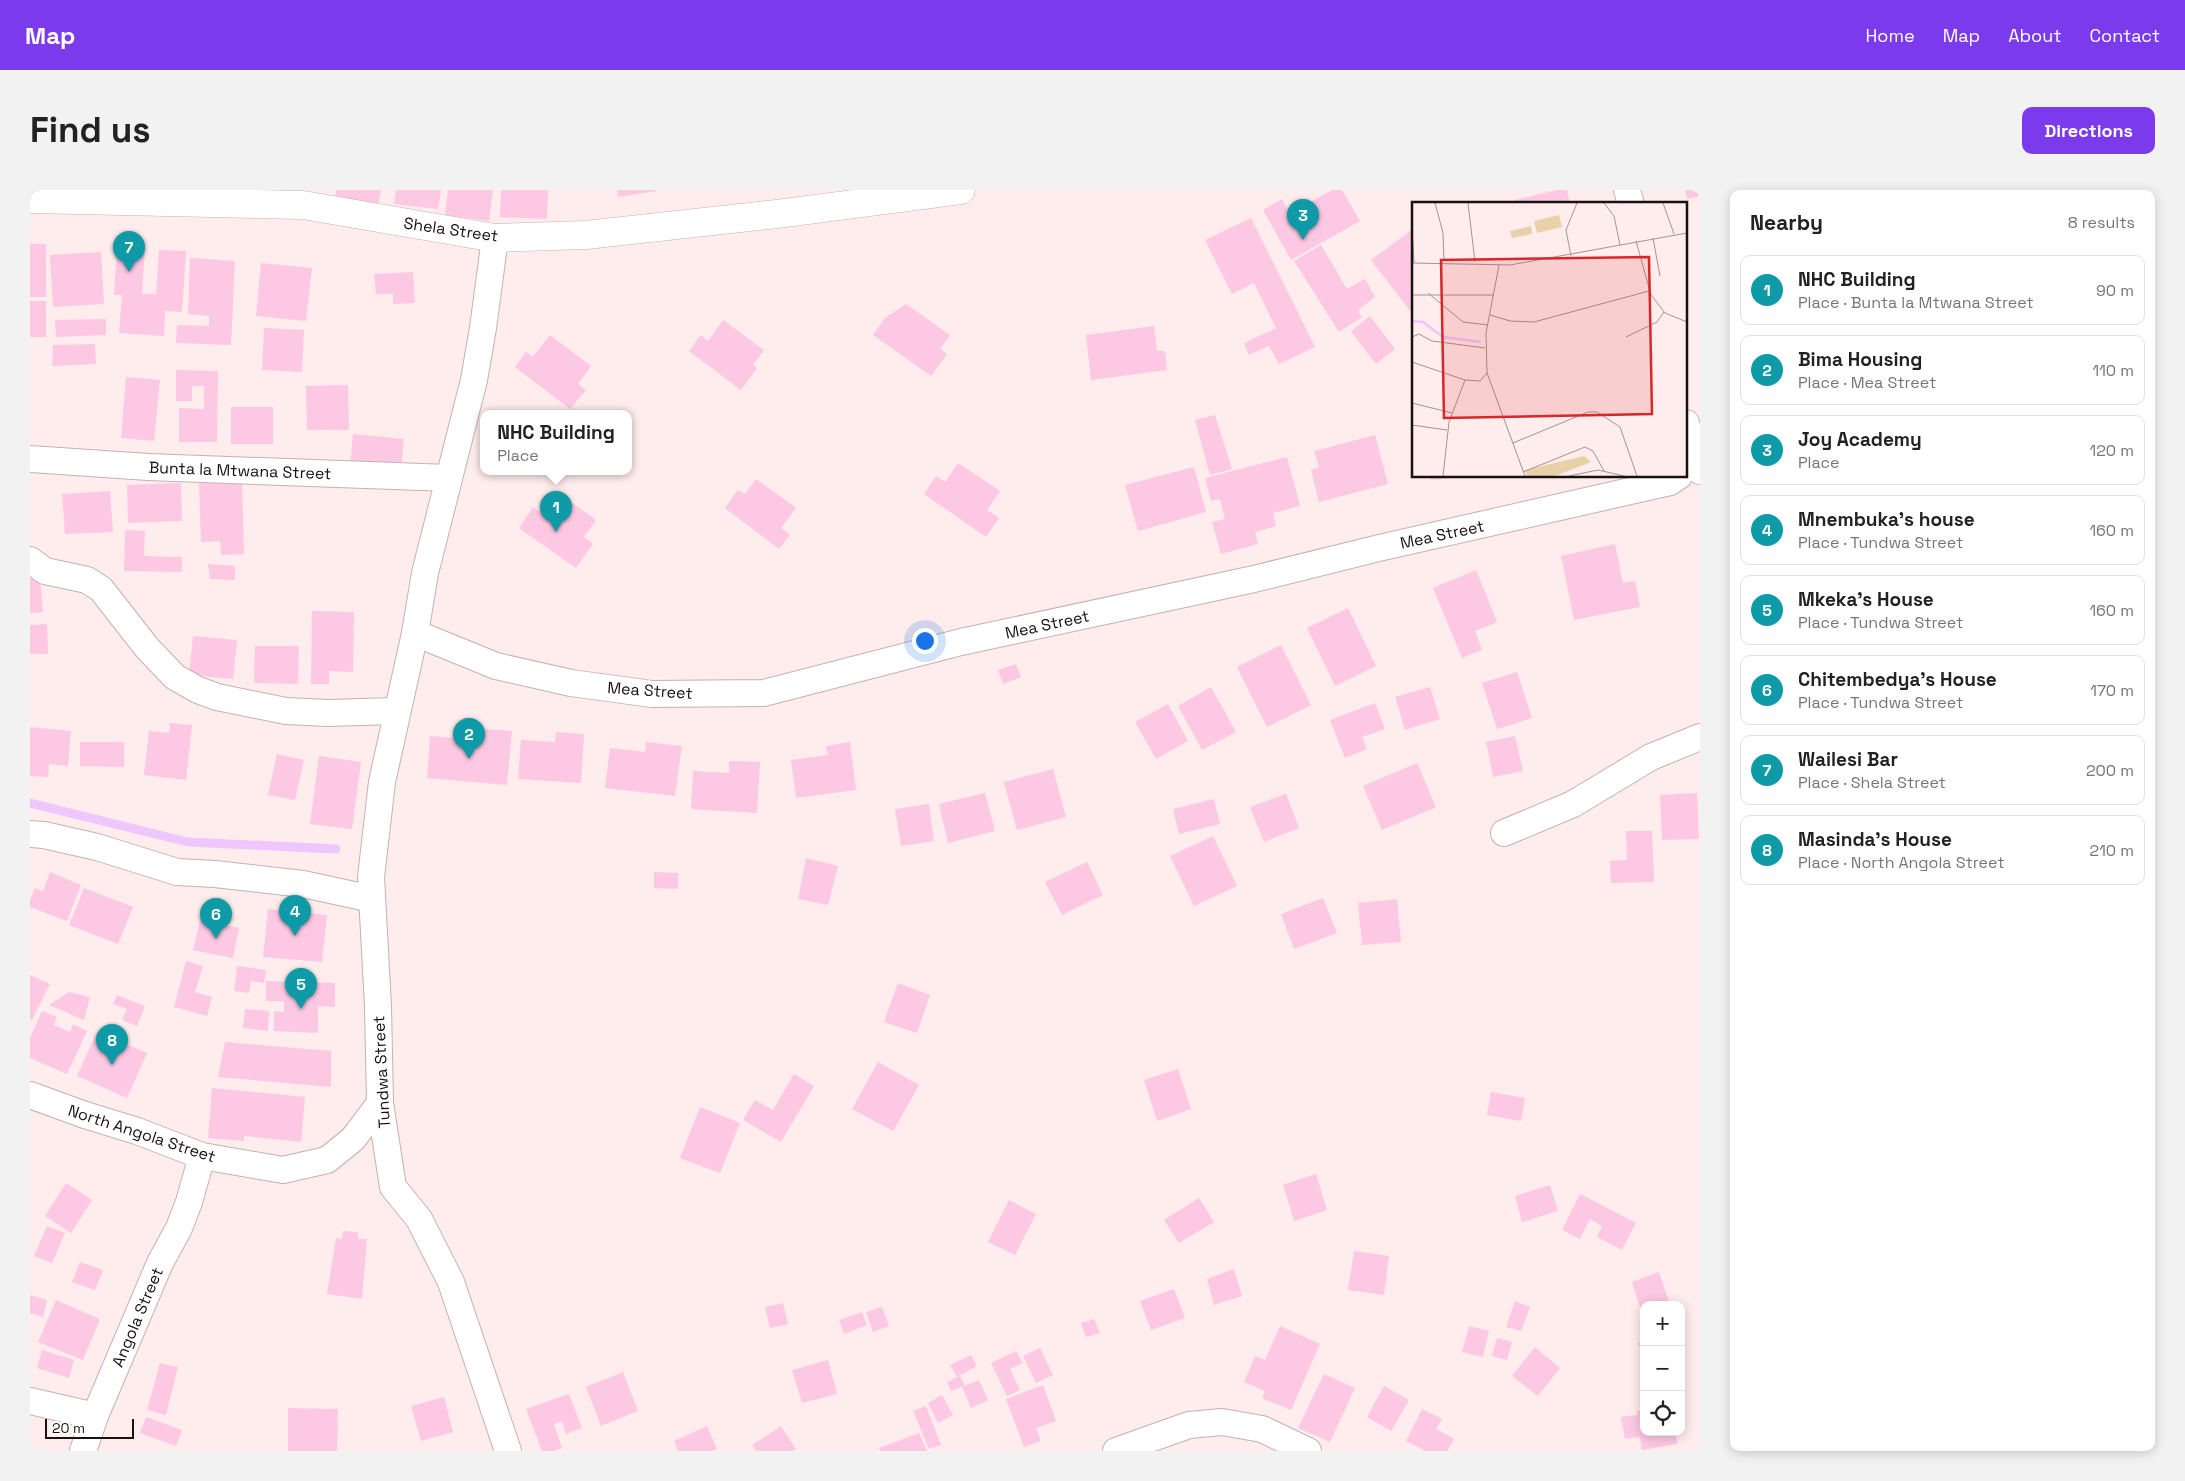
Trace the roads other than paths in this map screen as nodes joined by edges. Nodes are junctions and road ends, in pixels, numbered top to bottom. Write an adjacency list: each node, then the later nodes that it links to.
1 (961, 190): 4 (main road, Shela Street)
2 (45, 196): 3 (main road, Shela Street)
3 (302, 198): 4 (main road, Shela Street)
4 (495, 238): 8 (street, Tundwa Street)
5 (1688, 442): 7 (street)
6 (30, 459): 8 (street, Bunta la Mtwana Street)
7 (1691, 471)
8 (449, 478): 11 (street, Tundwa Street)
9 (1678, 478): 11 (street, Mea Street)
10 (30, 560): 12 (street)
11 (415, 633): 12 (street, Tundwa Street)
12 (396, 711): 16 (street, Tundwa Street)
13 (1700, 737): 14 (street)
14 (1504, 833)
15 (30, 834): 16 (street)
16 (372, 888): 18 (street, Tundwa Street)
17 (30, 1095): 19 (street, North Angola Street)
18 (380, 1103): 19 (street, North Angola Street); 23 (street, Tundwa Street)
19 (202, 1156): 21 (street, Angola Street)
20 (30, 1401): 21 (street)
21 (95, 1416): 22 (street, Angola Street)
22 (83, 1451)
23 (508, 1451)
24 (1116, 1451): 25 (street)
25 (1308, 1451)

